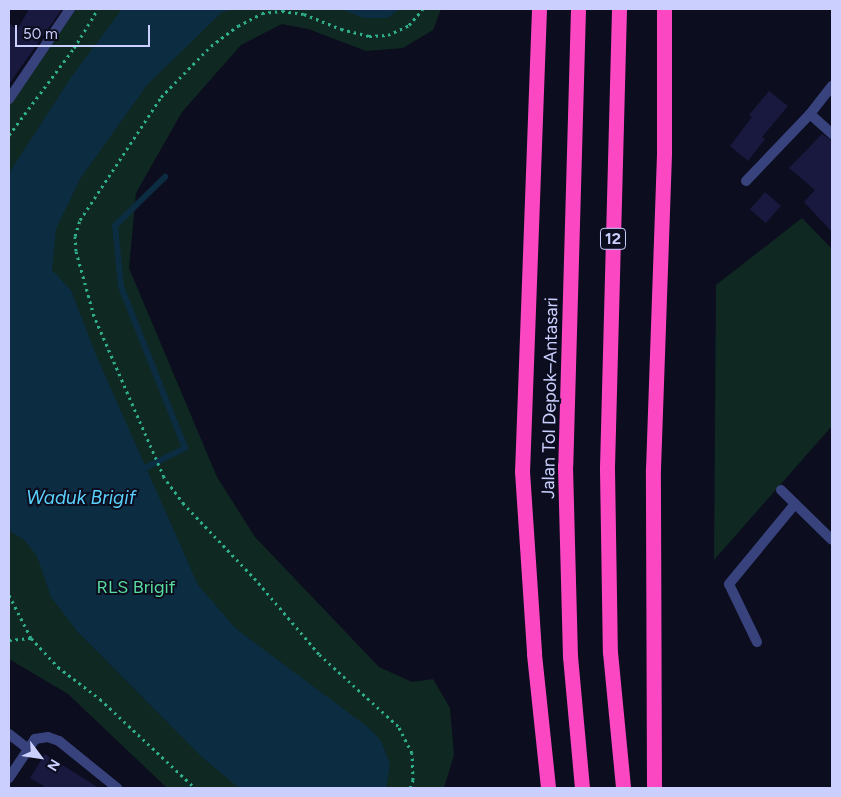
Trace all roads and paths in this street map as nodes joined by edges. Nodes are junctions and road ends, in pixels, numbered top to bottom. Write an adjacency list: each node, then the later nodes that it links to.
1 (70, 9): 9 (street)
2 (98, 9): 12 (path)
3 (423, 9): 26 (path)
4 (539, 9): 27 (highway)
5 (578, 9): 28 (highway, Jalan Tol Depok–Antasari)
6 (619, 9): 29 (highway, 12)
7 (664, 9): 30 (highway)
8 (832, 86): 10 (street)
9 (9, 99)
10 (810, 114): 11 (street); 13 (street)
11 (832, 134)
12 (9, 135)
13 (746, 181)
14 (781, 490): 15 (street)
15 (795, 504): 16 (street); 20 (street)
16 (832, 540)
17 (9, 595): 18 (path)
18 (31, 638): 19 (path); 25 (path)
19 (9, 640)
20 (757, 642)
21 (9, 734): 22 (street)
22 (27, 748): 23 (street); 24 (street)
23 (9, 778)
24 (117, 788)
25 (195, 788)
26 (410, 788)
27 (548, 788)
28 (582, 788)
29 (623, 788)
30 (654, 788)

